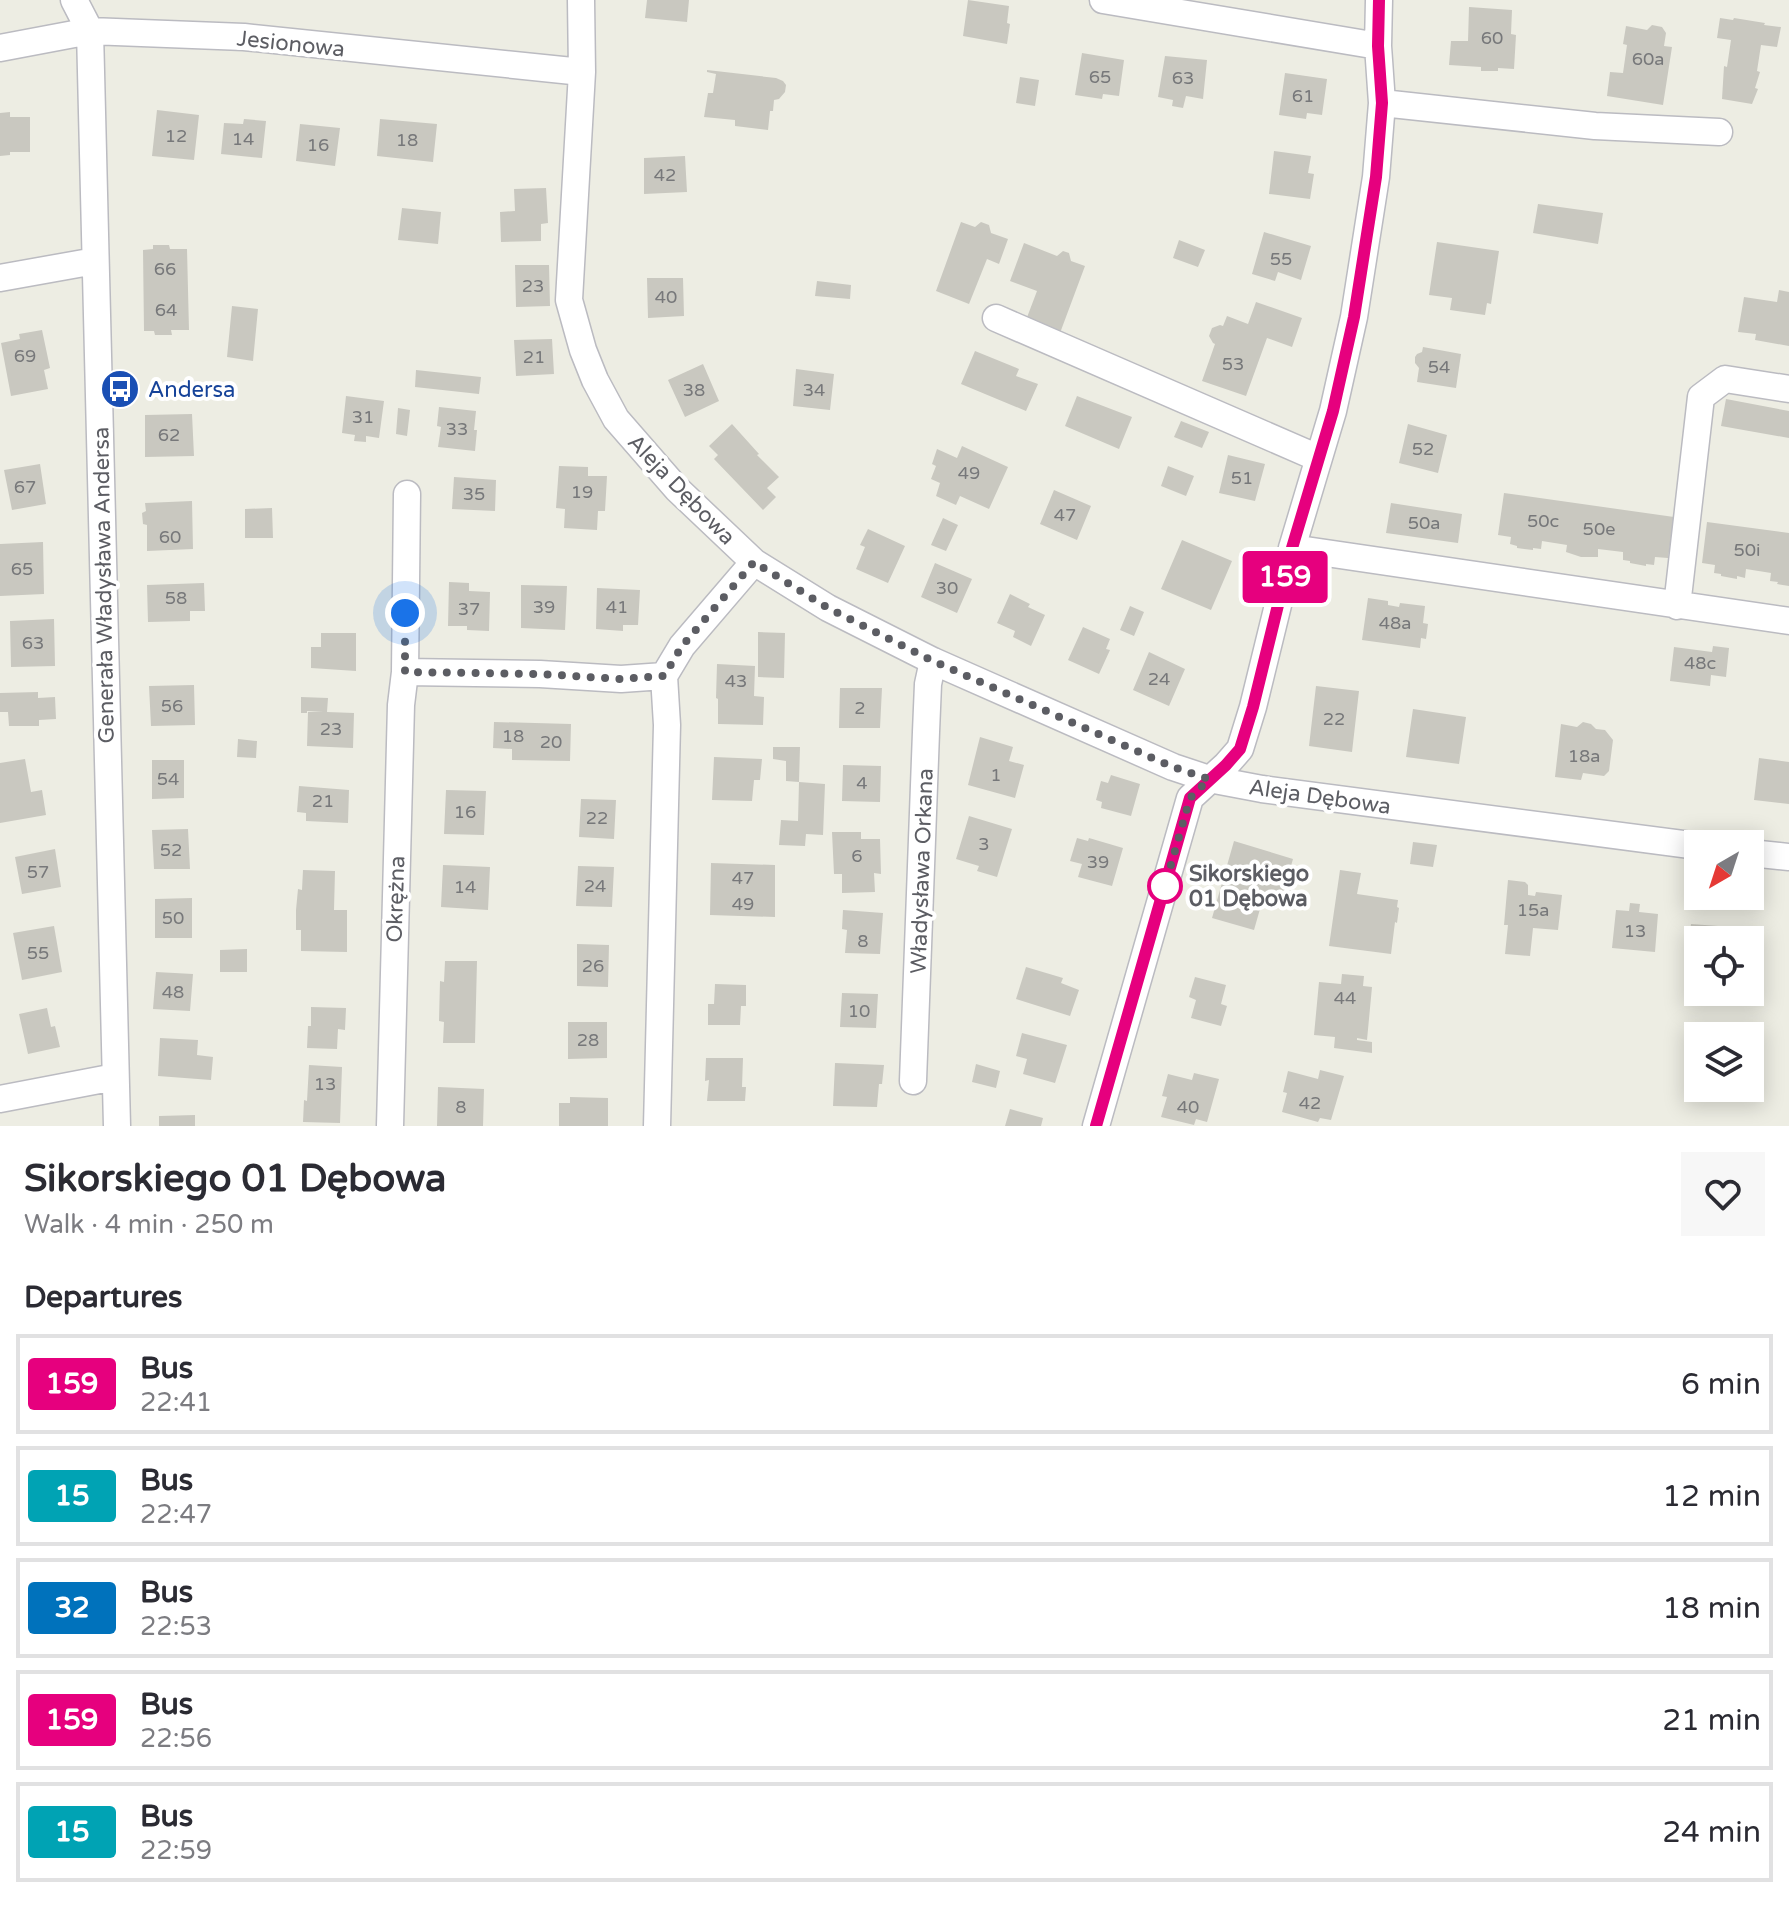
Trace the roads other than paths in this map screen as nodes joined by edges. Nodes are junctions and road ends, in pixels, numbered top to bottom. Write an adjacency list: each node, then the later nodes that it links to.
1 (74, 0): 5 (street, Generała Władysława Andersa)
2 (581, 0): 8 (street, Aleja Dębowa)
3 (1103, 0): 6 (street)
4 (1379, 0): 6 (street)
5 (90, 31): 7 (street, Jesionowa); 8 (street, Jesionowa); 11 (street, Generała Władysława Andersa)
6 (1378, 46): 9 (street)
7 (0, 48)
8 (582, 72): 18 (street, Aleja Dębowa)
9 (1382, 103): 10 (street); 15 (street)
10 (1719, 132)
11 (95, 261): 12 (street); 28 (street, Generała Władysława Andersa)
12 (0, 278)
13 (996, 318): 15 (street)
14 (1789, 389): 19 (street)
15 (1318, 458): 17 (street)
16 (407, 494): 22 (street, Okrężna)
17 (1292, 548): 19 (street); 24 (street)
18 (754, 562): 21 (street, Aleja Dębowa); 23 (street)
19 (1677, 606): 20 (street)
20 (1789, 621)
21 (933, 661): 24 (street, Aleja Dębowa); 29 (street, Władysława Orkana)
22 (405, 672): 23 (street); 32 (street, Okrężna)
23 (664, 676): 33 (street)
24 (1209, 779): 25 (street, Aleja Dębowa); 34 (street)
25 (1684, 844)
26 (1764, 854): 27 (street)
27 (1789, 857)
28 (115, 1077): 30 (street); 31 (street, Generała Władysława Andersa)
29 (913, 1081)
30 (0, 1099)
31 (117, 1126)
32 (390, 1126)
33 (657, 1126)
34 (1096, 1126)

